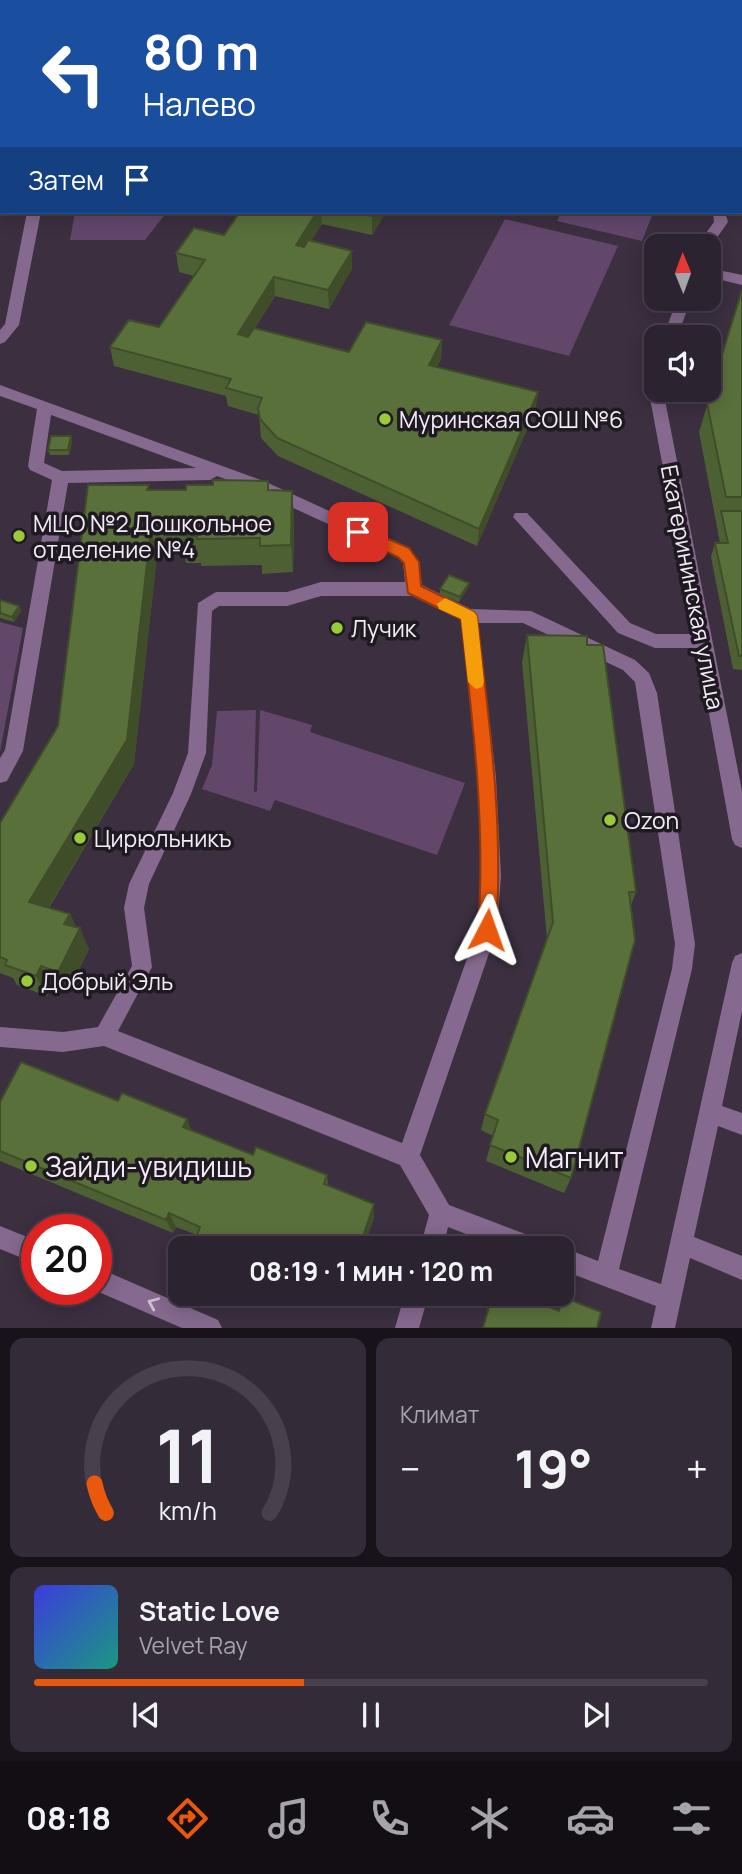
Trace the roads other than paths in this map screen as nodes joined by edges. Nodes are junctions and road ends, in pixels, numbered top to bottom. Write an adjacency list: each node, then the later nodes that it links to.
1 (34, 214): 6 (street)
2 (719, 214): 3 (street)
3 (712, 234)
4 (721, 276): 5 (street)
5 (742, 280)
6 (0, 339)
7 (0, 390): 9 (street)
8 (658, 402): 15 (street, Екатерининская улица)
9 (45, 406): 10 (street); 11 (street)
10 (222, 474): 11 (street); 13 (street)
11 (60, 477): 16 (street)
12 (521, 517): 15 (street)
13 (414, 589): 14 (street); 20 (street)
14 (469, 616): 24 (street); 33 (street)
15 (705, 641): 17 (street, Екатерининская улица)
16 (0, 775)
17 (738, 798): 18 (street, Екатерининская улица)
18 (742, 839)
19 (742, 962): 22 (street)
20 (104, 1036): 21 (street); 24 (street)
21 (0, 1037)
22 (712, 1113): 23 (street); 29 (street)
23 (742, 1124)
24 (408, 1157): 25 (street)
25 (441, 1213): 26 (street); 27 (street)
26 (434, 1236)
27 (501, 1236)
28 (0, 1237): 30 (street)
29 (682, 1244): 32 (street); 35 (street)
30 (21, 1246)
31 (574, 1264): 33 (street)
32 (742, 1268)
33 (606, 1276): 35 (street)
34 (112, 1286): 37 (street, one-way to 34)
35 (670, 1299): 39 (street)
36 (413, 1306): 38 (street)
37 (210, 1328)
38 (407, 1328)
39 (663, 1328)

